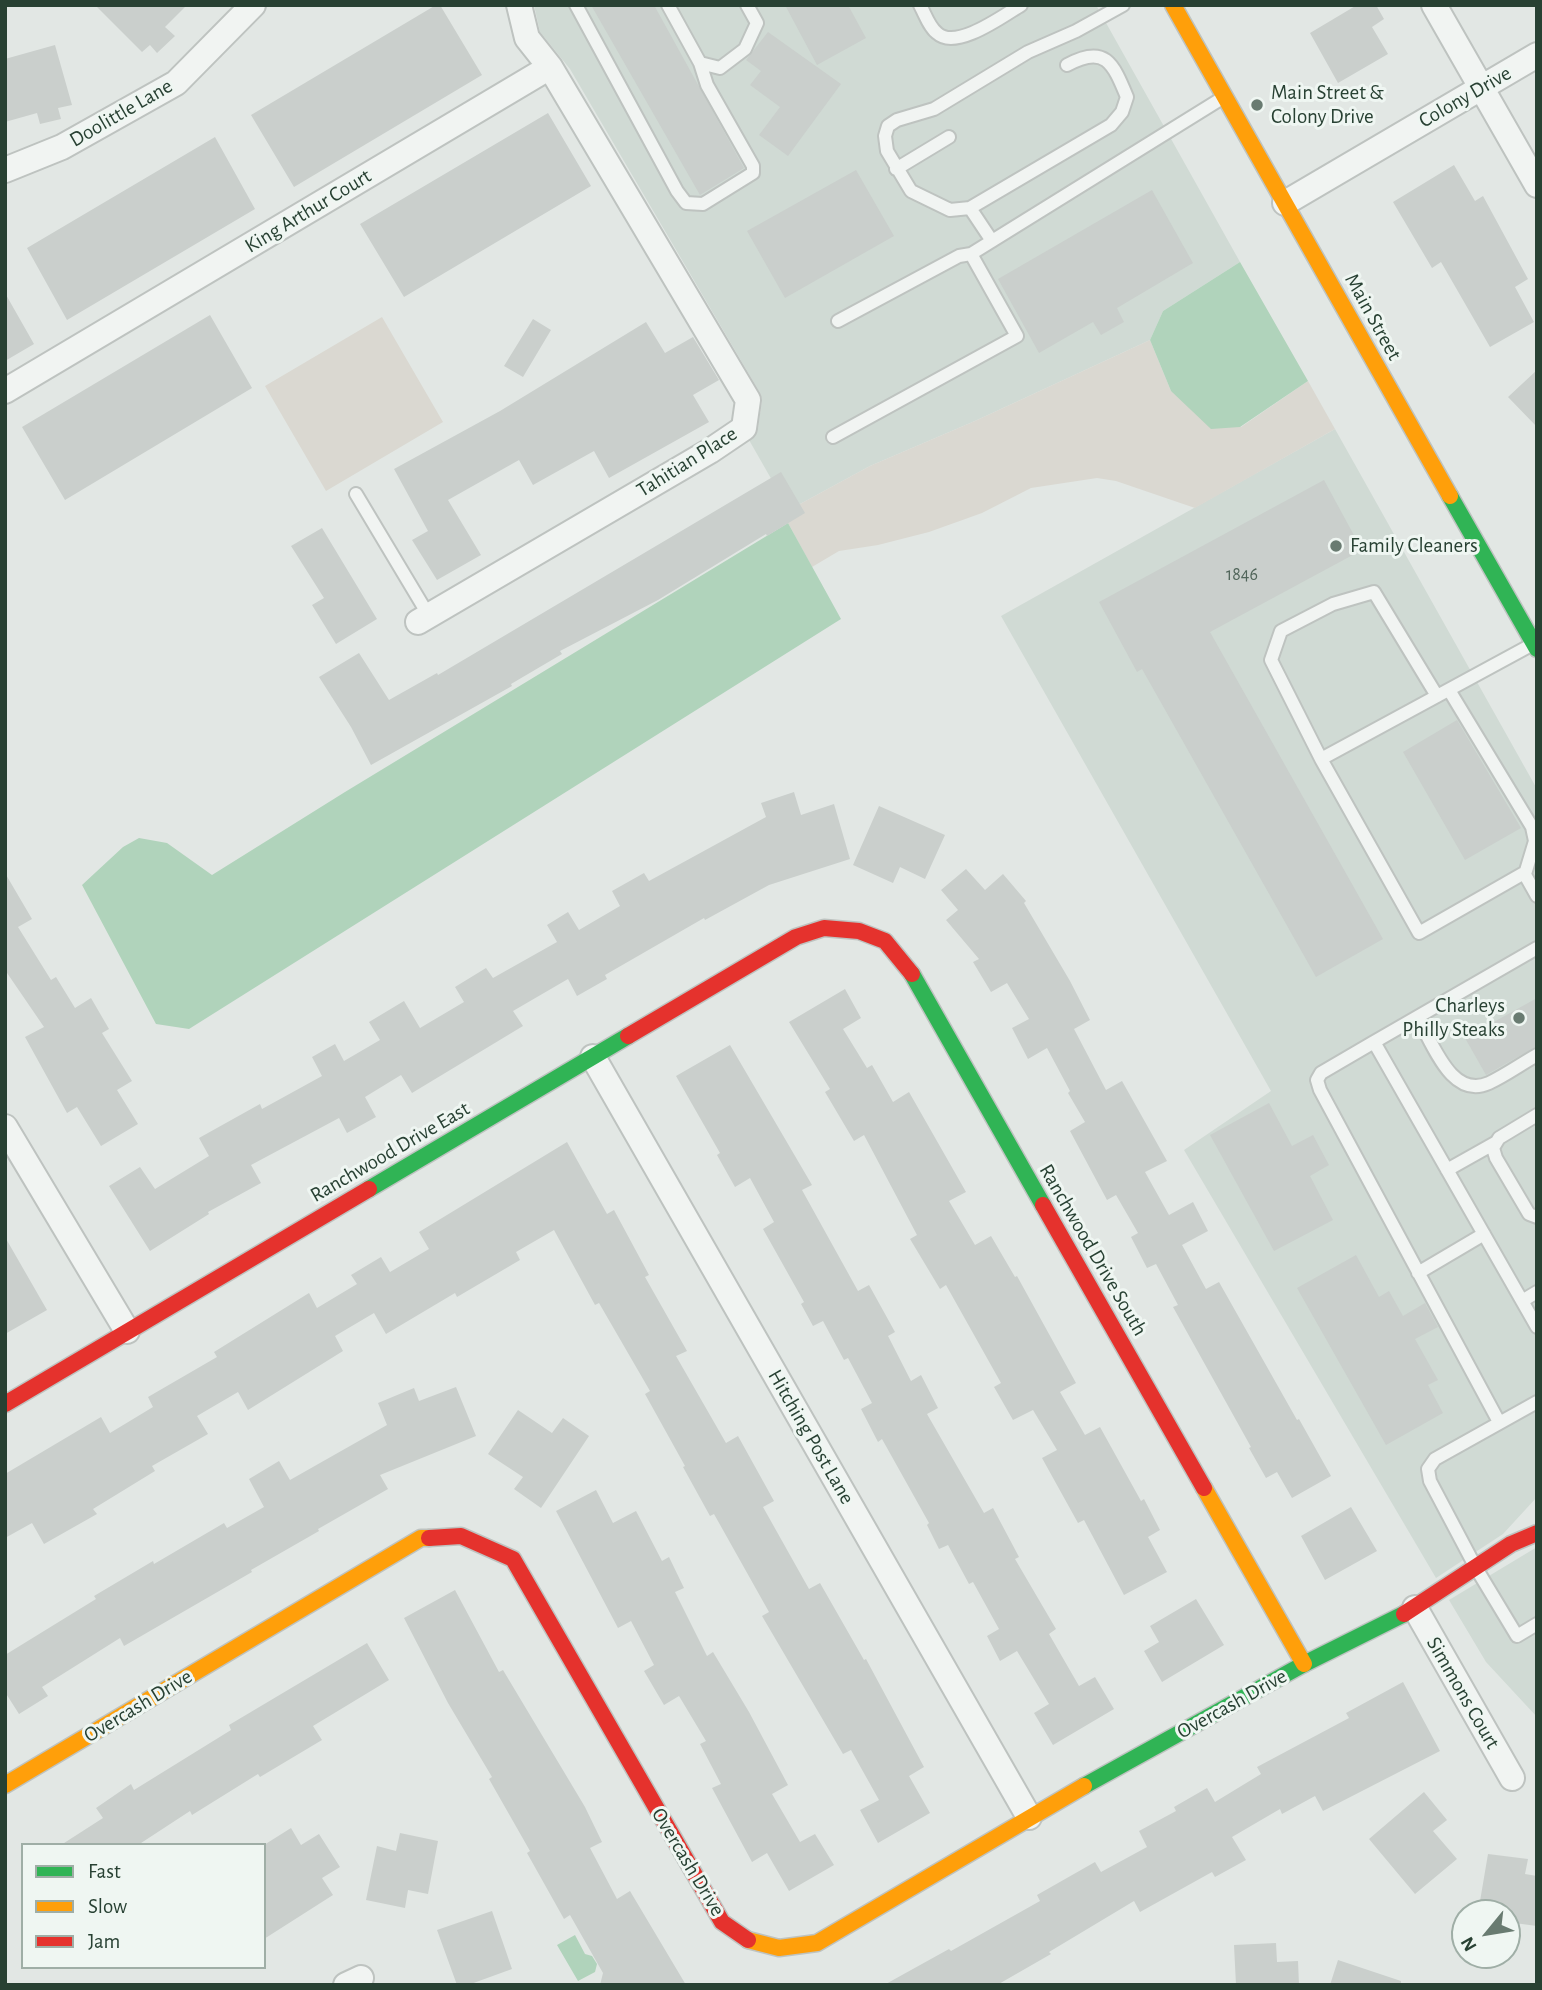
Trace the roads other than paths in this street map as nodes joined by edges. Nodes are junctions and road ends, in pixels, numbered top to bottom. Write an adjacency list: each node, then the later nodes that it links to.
1 (253, 5): 19 (street, Doolittle Lane)
2 (519, 5): 14 (street)
3 (576, 5): 12 (lane)
4 (668, 5): 12 (lane)
5 (747, 5): 12 (lane)
6 (920, 5): 7 (lane)
7 (1021, 5)
8 (1123, 5): 18 (lane)
9 (1172, 5): 16 (street, Main Street)
10 (1434, 5): 15 (street)
11 (1537, 55): 15 (street, Colony Drive)
12 (700, 63)
13 (1067, 65): 22 (lane)
14 (550, 67): 26 (street, King Arthur Court); 29 (street, Tahitian Place)
15 (1481, 88): 20 (street); 21 (street, Colony Drive)
16 (1224, 97): 21 (street, Main Street); 23 (lane)
17 (949, 137): 18 (lane)
18 (896, 169): 22 (lane)
19 (5, 170)
20 (1537, 185)
21 (1284, 203): 30 (street, Main Street)
22 (970, 208): 23 (lane)
23 (992, 241): 24 (lane)
24 (971, 254): 25 (lane); 27 (lane)
25 (838, 321)
26 (5, 391)
27 (833, 437)
28 (356, 494): 29 (lane)
29 (424, 619)
30 (1535, 646): 31 (lane)
31 (1449, 690): 32 (lane); 34 (lane)
32 (1437, 696): 33 (lane); 33 (lane)
33 (1321, 759): 34 (lane)
34 (1525, 874): 35 (lane)
35 (1537, 896)
36 (796, 937): 41 (street, Ranchwood Drive East); 62 (street, Ranchwood Drive South)
37 (1537, 948): 38 (lane)
38 (1417, 1017): 39 (lane); 40 (lane)
39 (1374, 1042): 45 (lane); 48 (lane)
40 (1537, 1055)
41 (593, 1057): 52 (street, Ranchwood Drive East); 65 (street, Hitching Post Lane)
42 (1537, 1115): 44 (lane)
43 (5, 1127): 52 (street)
44 (1495, 1143): 45 (lane); 46 (lane)
45 (1447, 1170): 47 (lane)
46 (1537, 1217)
47 (1484, 1234): 48 (lane); 50 (lane)
48 (1418, 1273): 55 (lane)
49 (1537, 1293): 50 (lane)
50 (1522, 1301): 51 (lane)
51 (1537, 1327)
52 (127, 1331): 54 (street, Ranchwood Drive East)
53 (1537, 1402): 55 (lane)
54 (5, 1404)
55 (1499, 1422): 59 (lane)
56 (1537, 1516): 58 (street, Overcash Drive)
57 (1537, 1533): 58 (street, Overcash Drive)
58 (1511, 1544): 59 (street, Overcash Drive)
59 (1476, 1568): 60 (street, Overcash Drive); 61 (lane)
60 (1415, 1608): 62 (street, Overcash Drive); 63 (street, Simmons Court)
61 (1537, 1624)
62 (1304, 1664): 65 (street, Overcash Drive)
63 (1512, 1778)
64 (5, 1785): 65 (street, Overcash Drive)
65 (1029, 1817)

